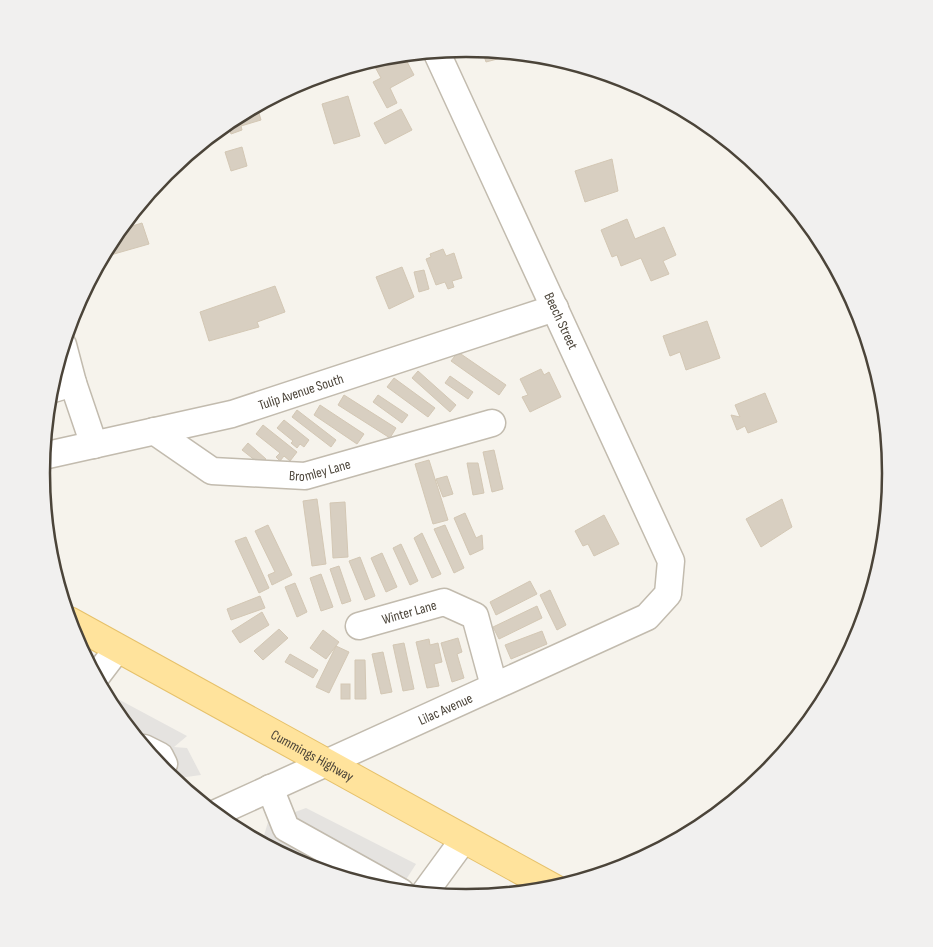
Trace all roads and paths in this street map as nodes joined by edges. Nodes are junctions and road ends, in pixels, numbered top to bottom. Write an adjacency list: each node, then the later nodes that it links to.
1 (439, 58): 2 (street, Beech Street)
2 (555, 308): 5 (street, Tulip Avenue South); 8 (street, Beech Street)
3 (61, 386): 6 (street)
4 (492, 423): 5 (street, Bromley Lane)
5 (154, 431): 6 (street, Tulip Avenue South)
6 (94, 445): 7 (street, Tulip Avenue South)
7 (51, 454)
8 (668, 594): 13 (street, Lilac Avenue)
9 (359, 626): 13 (street, Winter Lane)
10 (80, 627): 11 (main road, Cummings Highway)
11 (118, 648): 12 (street); 14 (main road, Cummings Highway)
12 (100, 671)
13 (494, 686): 14 (street, Lilac Avenue)
14 (326, 762): 15 (street, Lilac Avenue); 17 (main road, Cummings Highway)
15 (270, 788): 16 (street, Lilac Avenue); 18 (street)
16 (222, 810)
17 (464, 839): 19 (main road, Cummings Highway); 20 (street)
18 (382, 881)
19 (543, 883)
20 (428, 888)

